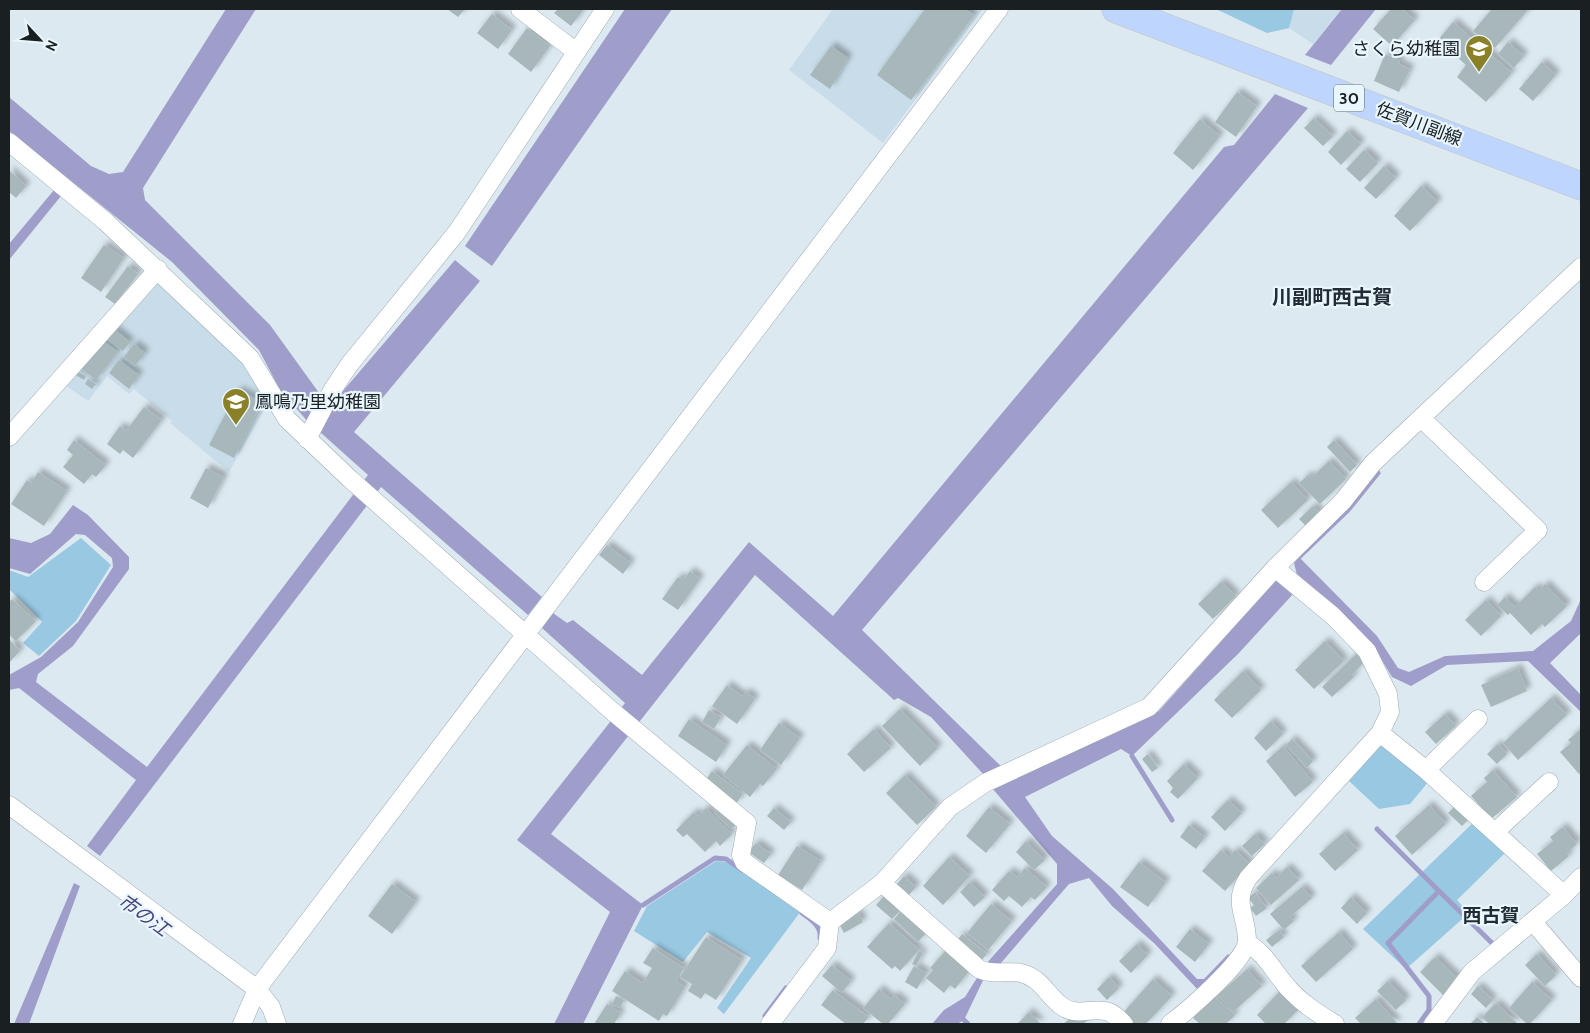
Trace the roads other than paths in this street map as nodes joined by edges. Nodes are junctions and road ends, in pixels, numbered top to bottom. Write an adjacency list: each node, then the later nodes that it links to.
1 (520, 9): 5 (street)
2 (605, 9): 5 (street)
3 (999, 9): 15 (street)
4 (1116, 9): 7 (main road, 佐賀川副線 / 30)
5 (575, 51): 12 (street)
6 (9, 142): 9 (street)
7 (1581, 186)
8 (1581, 266): 10 (street)
9 (158, 269): 11 (street); 12 (street)
10 (1421, 418): 13 (street); 14 (street)
11 (9, 437)
12 (307, 438): 15 (street)
13 (1275, 568): 17 (street); 23 (street)
14 (1484, 582)
15 (525, 632): 25 (street); 29 (street)
16 (1478, 718): 18 (street)
17 (1380, 733): 18 (street); 27 (street)
18 (1426, 770): 21 (street)
19 (1549, 782): 21 (street)
20 (9, 805): 29 (street)
21 (1495, 832): 24 (street)
22 (1581, 877): 24 (street)
23 (882, 883): 25 (street); 33 (street)
24 (1564, 894): 26 (street)
25 (830, 922): 32 (street)
26 (1533, 922): 28 (street); 36 (street)
27 (1247, 943): 34 (street); 35 (street)
28 (1581, 978)
29 (253, 995): 30 (street); 31 (street)
30 (242, 1024)
31 (277, 1024)
32 (770, 1024)
33 (1124, 1024)
34 (1170, 1024)
35 (1334, 1024)
36 (1433, 1024)

